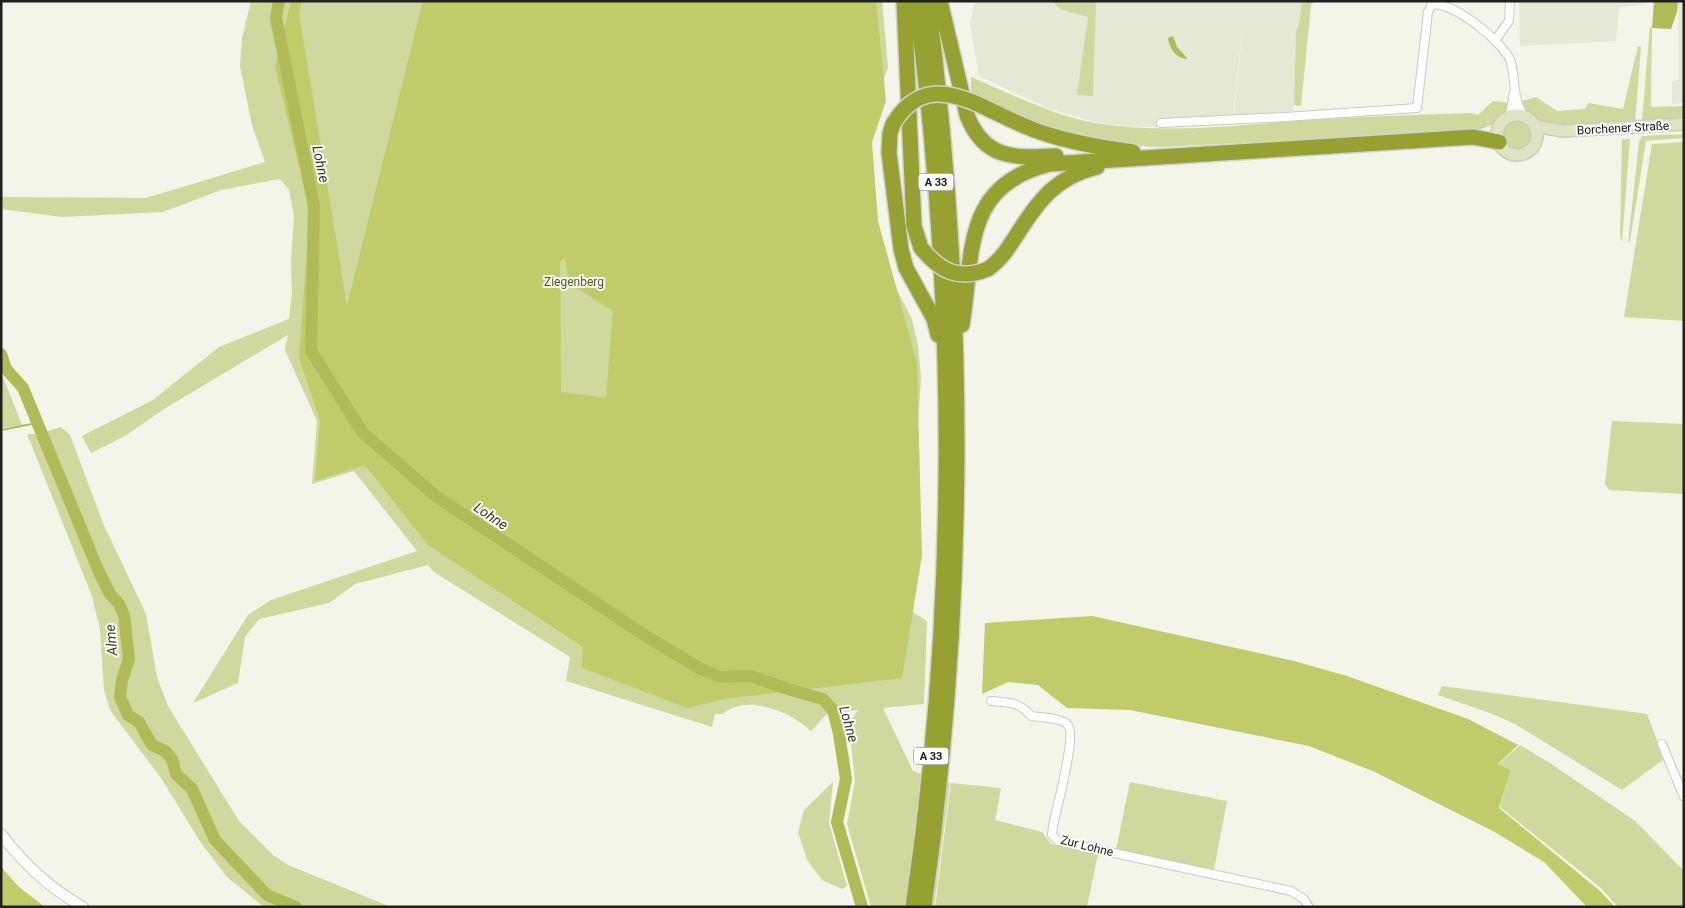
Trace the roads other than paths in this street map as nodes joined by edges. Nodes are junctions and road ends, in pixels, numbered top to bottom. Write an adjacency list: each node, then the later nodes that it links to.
1 (904, 1): 16 (highway, bridge)
2 (916, 1): 17 (highway, A 33)
3 (928, 1): 17 (highway, A 33)
4 (940, 1): 16 (highway)
5 (1510, 1): 6 (street)
6 (1496, 39): 7 (street); 10 (street)
7 (1515, 91): 8 (street); 9 (street)
8 (1510, 116): 9 (main road); 14 (main road)
9 (1523, 116): 12 (main road)
10 (1161, 123)
11 (1684, 124): 13 (main road, Borchener Straße)
12 (1535, 126): 13 (main road, Borchener Straße); 15 (main road)
13 (1563, 131): 15 (main road, Borchener Straße)
14 (1498, 135): 15 (main road); 16 (highway)
15 (1536, 140)
16 (1138, 156): 17 (highway); 17 (highway, bridge)
17 (951, 360): 18 (highway, A 33)
18 (948, 604): 24 (highway, A 33); 25 (highway, A 33)
19 (991, 701): 26 (street, Zur Lohne)
20 (1662, 744): 21 (street)
21 (1683, 793)
22 (1, 834): 23 (street)
23 (83, 907)
24 (913, 907)
25 (924, 907)
26 (1309, 907)

